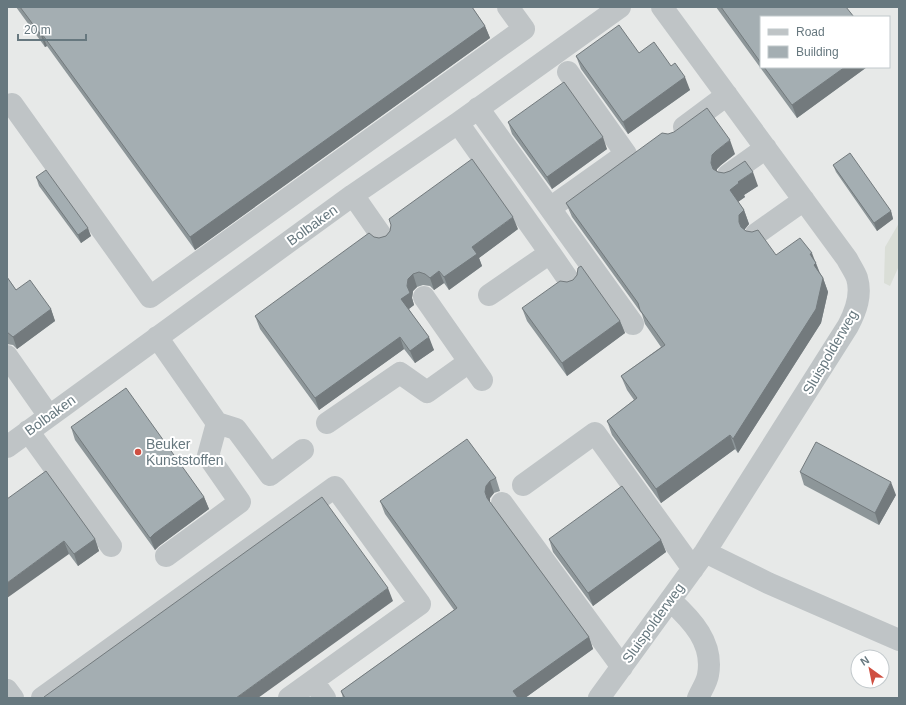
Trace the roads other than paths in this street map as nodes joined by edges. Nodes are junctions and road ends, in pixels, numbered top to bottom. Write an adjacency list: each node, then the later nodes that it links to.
1 (508, 7): 6 (street)
2 (620, 7): 7 (street, Bolbaken)
3 (662, 7): 5 (street, Sluispolderweg)
4 (568, 72): 14 (street)
5 (727, 95): 9 (street); 10 (street, Sluispolderweg)
6 (12, 104)
7 (478, 108): 8 (street, Bolbaken); 14 (street)
8 (458, 123): 12 (street, Bolbaken); 17 (street)
9 (672, 136)
10 (766, 148): 11 (street); 13 (street, Sluispolderweg)
11 (728, 175)
12 (354, 195): 16 (street); 22 (street, Bolbaken)
13 (804, 200): 15 (street); 36 (street, Sluispolderweg)
14 (550, 208): 21 (street)
15 (756, 234)
16 (383, 238)
17 (550, 252): 18 (street); 19 (street)
18 (570, 282)
19 (489, 295)
20 (424, 297): 24 (street)
21 (633, 324)
22 (158, 337): 26 (street, Bolbaken); 27 (street)
23 (7, 356): 26 (street)
24 (469, 362): 25 (street); 28 (street)
25 (482, 380)
26 (49, 416): 29 (street, Bolbaken)
27 (217, 423): 31 (street); 35 (street)
28 (327, 423)
29 (28, 431): 30 (street, Bolbaken); 34 (street)
30 (7, 447)
31 (303, 450)
32 (523, 485): 36 (street)
33 (502, 503): 39 (street)
34 (111, 546)
35 (166, 556)
36 (699, 561): 37 (street, Sluispolderweg); 38 (street)
37 (670, 600): 39 (street, Sluispolderweg); 47 (street)
38 (899, 640)
39 (622, 666): 46 (street, Sluispolderweg)
40 (313, 681): 43 (street); 44 (street); 45 (street)
41 (7, 690): 42 (street)
42 (13, 698)
43 (42, 698)
44 (289, 698)
45 (325, 698)
46 (598, 698)
47 (698, 698)

